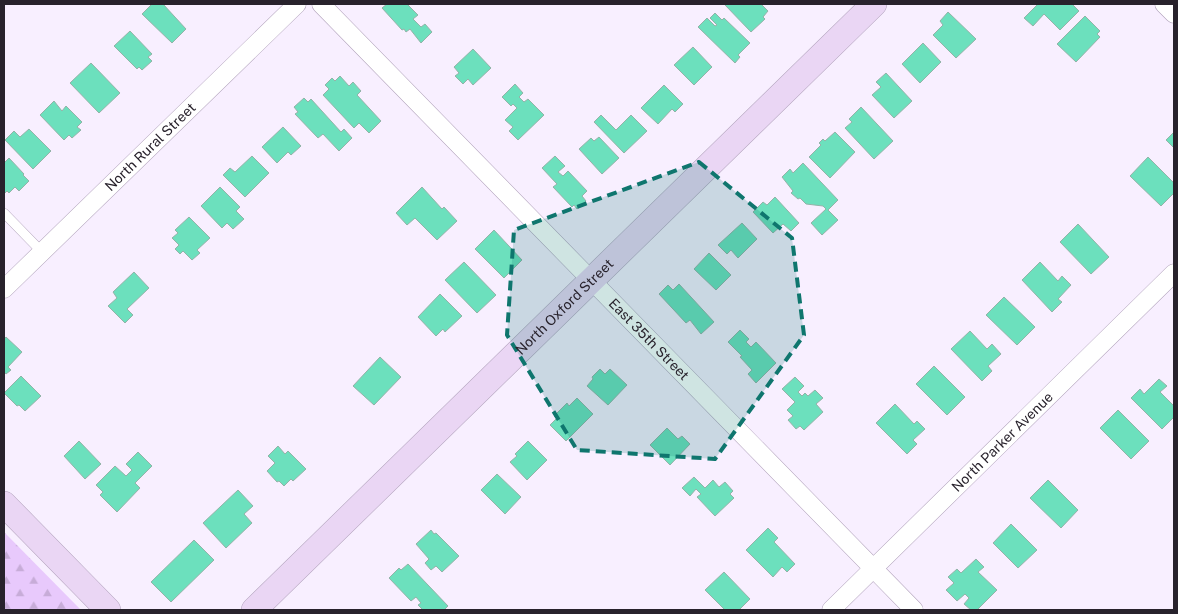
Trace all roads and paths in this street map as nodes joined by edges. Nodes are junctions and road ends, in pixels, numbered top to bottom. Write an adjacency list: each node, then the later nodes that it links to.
1 (297, 4): 7 (street, North Rural Street)
2 (321, 4): 9 (street, East 35th Street)
3 (874, 4): 9 (street, North Oxford Street)
4 (1164, 4): 5 (street)
5 (1174, 14)
6 (4, 213): 7 (lane)
7 (42, 252): 10 (street, North Rural Street)
8 (1174, 273): 12 (street, North Parker Avenue)
9 (592, 281): 12 (street, East 35th Street); 14 (street, North Oxford Street)
10 (4, 289)
11 (4, 504): 13 (street)
12 (874, 569): 15 (street, North Parker Avenue); 16 (street, East 35th Street)
13 (108, 610)
14 (254, 610)
15 (831, 610)
16 (914, 610)

